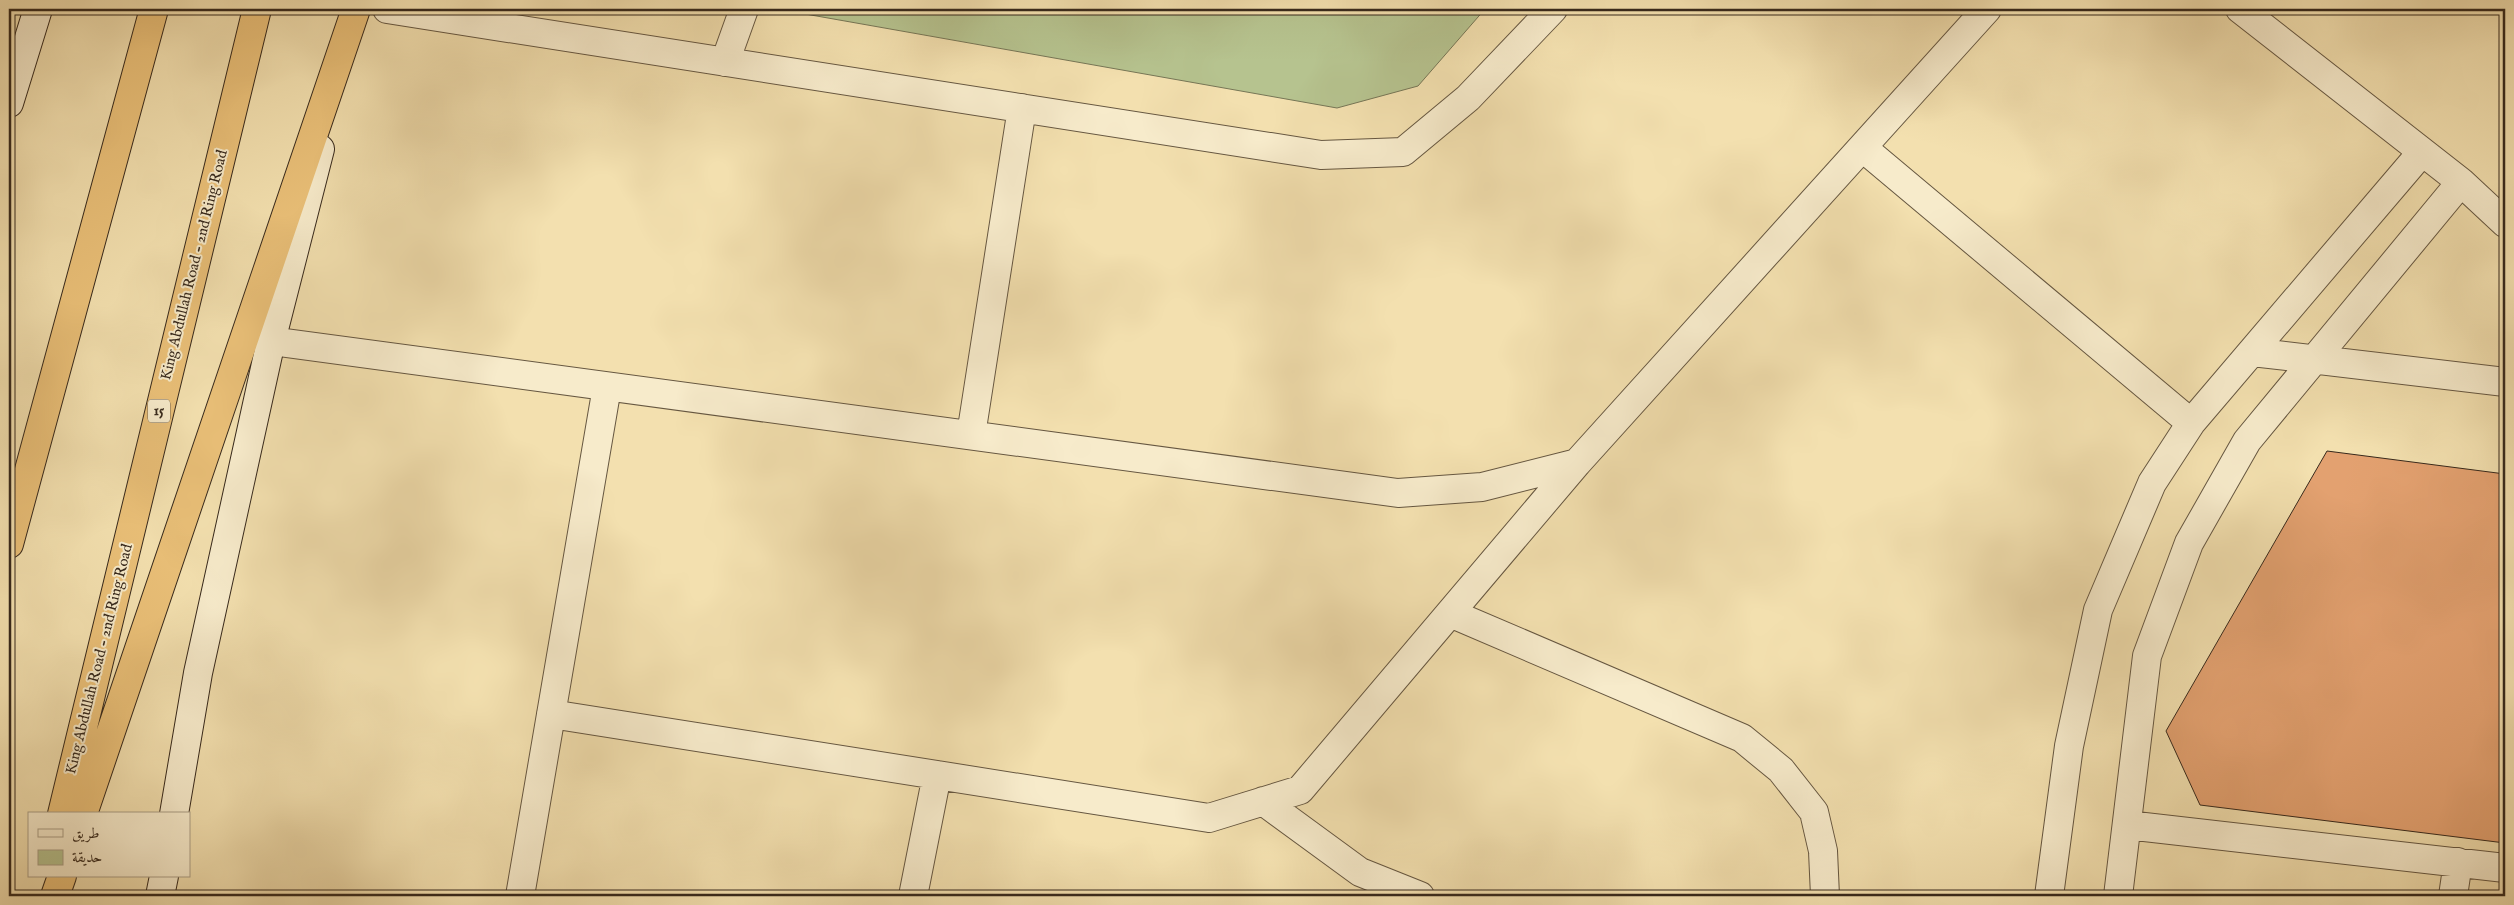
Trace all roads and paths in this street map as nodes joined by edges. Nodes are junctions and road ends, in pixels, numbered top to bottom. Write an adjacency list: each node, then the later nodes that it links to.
1 (38, 9): 11 (street)
2 (154, 9): 25 (highway)
3 (257, 9): 30 (highway, King Abdullah Road - 2nd Ring Road / 15)
4 (356, 9): 17 (street); 31 (highway)
5 (387, 9): 10 (street)
6 (744, 9): 10 (street)
7 (1553, 9): 12 (street)
8 (1987, 9): 13 (street)
9 (2240, 9): 14 (street)
10 (725, 62): 12 (street)
11 (9, 104)
12 (1022, 108): 23 (street)
13 (1863, 148): 22 (street); 24 (street)
14 (2422, 152): 15 (street); 18 (street)
15 (2461, 182): 16 (street); 19 (street)
16 (2505, 223)
17 (271, 341): 21 (street); 32 (street)
18 (2252, 352): 19 (street); 22 (street)
19 (2315, 359): 20 (street); 33 (street)
20 (2505, 382)
21 (607, 386): 23 (street); 27 (street)
22 (2191, 423): 46 (street)
23 (971, 435): 24 (street)
24 (1577, 463): 26 (street)
25 (9, 544)
26 (1450, 613): 29 (street); 45 (street)
27 (551, 714): 28 (street); 42 (street)
28 (937, 776): 29 (street); 43 (street)
29 (1263, 802): 44 (street)
30 (62, 812)
31 (84, 812)
32 (174, 812)
33 (2127, 825): 34 (street); 47 (street)
34 (2458, 862): 35 (street); 48 (street)
35 (2505, 868)
36 (46, 878): 39 (highway)
37 (61, 878): 40 (highway)
38 (164, 878): 41 (street)
39 (42, 896)
40 (55, 896)
41 (160, 896)
42 (520, 896)
43 (913, 896)
44 (1420, 896)
45 (1825, 896)
46 (2048, 896)
47 (2118, 896)
48 (2453, 896)

